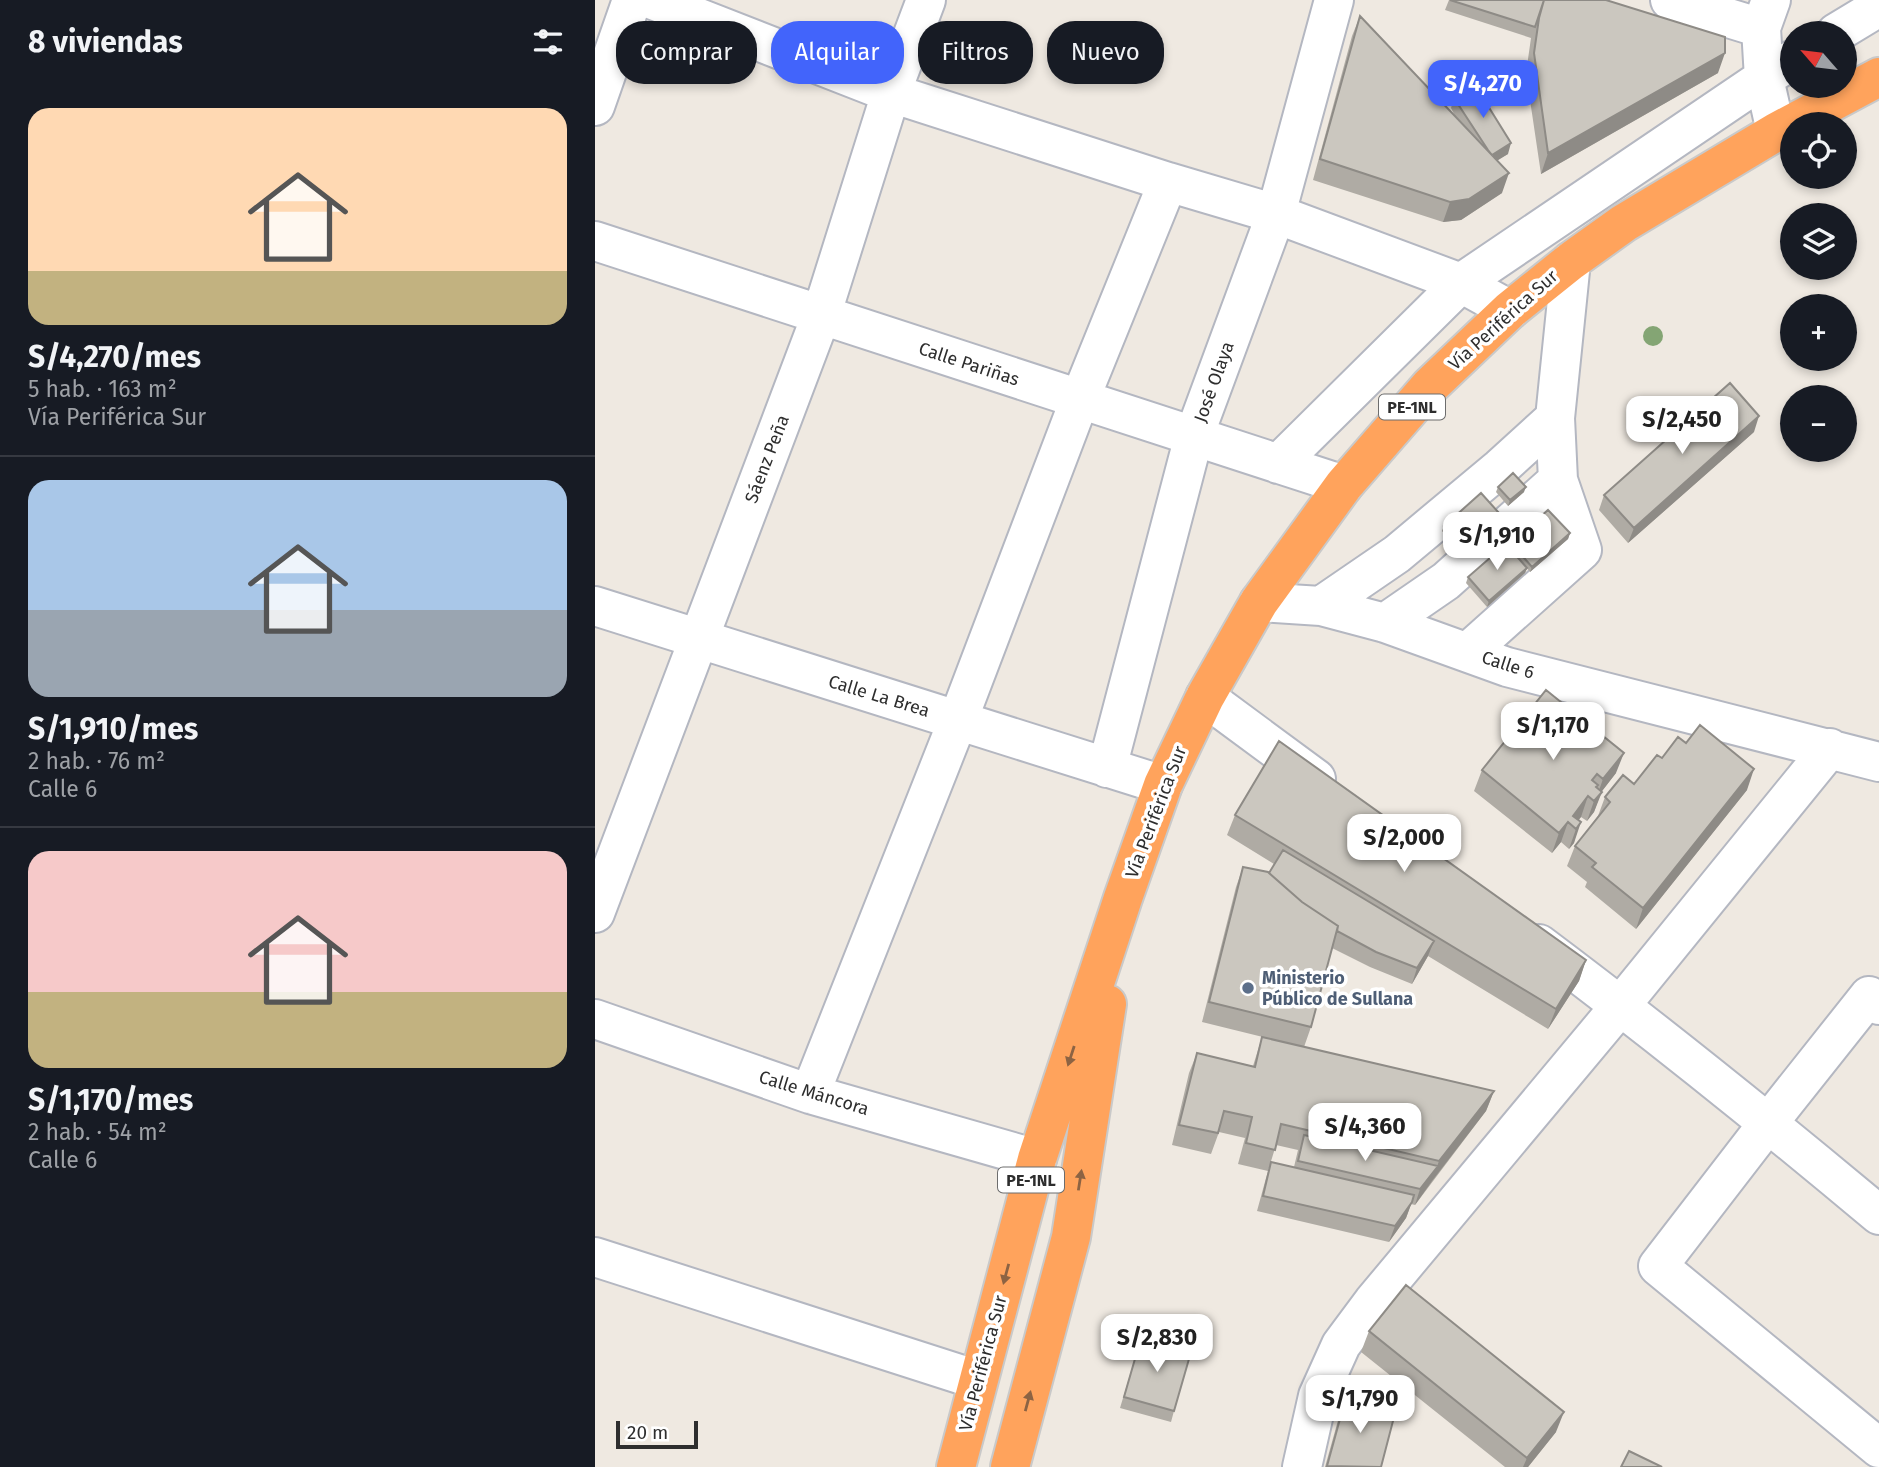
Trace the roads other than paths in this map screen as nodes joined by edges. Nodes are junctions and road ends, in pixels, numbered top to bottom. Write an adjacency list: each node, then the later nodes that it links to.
1 (632, 0): 12 (street)
2 (653, 0): 11 (street)
3 (926, 0): 11 (street, Sáenz Peña)
4 (1334, 0): 15 (street, José Olaya)
5 (1670, 0): 7 (street)
6 (1879, 7): 8 (street)
7 (1766, 14): 9 (street)
8 (1856, 21)
9 (1778, 69): 13 (street); 18 (street)
10 (1879, 78): 13 (highway, Vía Periférica Sur / PE-1NL)
11 (891, 93): 14 (street); 20 (street, Sáenz Peña)
12 (595, 106)
13 (1776, 132): 17 (highway, Vía Periférica Sur / PE-1NL)
14 (1168, 182): 15 (street); 21 (street)
15 (1276, 214): 18 (street); 23 (street, José Olaya)
16 (595, 241): 20 (street, Calle Pariñas)
17 (1570, 261): 19 (highway, Vía Periférica Sur / PE-1NL); 22 (street)
18 (1461, 283): 19 (street); 24 (street)
19 (1510, 310): 26 (highway, Vía Periférica Sur / PE-1NL)
20 (821, 316): 21 (street, Calle Pariñas); 31 (street, Sáenz Peña)
21 (1080, 400): 23 (street, Calle Pariñas); 34 (street)
22 (1555, 418): 25 (street); 29 (street)
23 (1194, 436): 24 (street, Calle Pariñas); 37 (street, José Olaya)
24 (1277, 464): 26 (street, Calle Pariñas)
25 (1558, 480): 30 (street); 32 (street)
26 (1344, 485): 27 (highway, Vía Periférica Sur / PE-1NL)
27 (1259, 602): 29 (street, Calle 6); 33 (highway, Vía Periférica Sur / PE-1NL)
28 (595, 606): 31 (street, Calle La Brea)
29 (1321, 606): 30 (street, Calle 6)
30 (1385, 623): 32 (street, Calle 6)
31 (700, 639): 34 (street, Calle La Brea); 41 (street, Sáenz Peña)
32 (1468, 652): 35 (street, Calle 6)
33 (1205, 697): 38 (highway, Vía Periférica Sur / PE-1NL); 39 (street)
34 (958, 720): 37 (street, Calle La Brea); 46 (street)
35 (1830, 748): 36 (street, Calle 6); 43 (street)
36 (1879, 762)
37 (1107, 768): 38 (street, Calle La Brea)
38 (1163, 785): 40 (highway, Vía Periférica Sur / PE-1NL)
39 (1340, 797)
40 (1123, 898): 48 (highway, Vía Periférica Sur / PE-1NL, one-way to 48); 54 (highway, Vía Periférica Sur / PE-1NL, one-way to 40)
41 (595, 913)
42 (1508, 922): 43 (street)
43 (1621, 1005): 47 (street); 55 (street)
44 (1879, 1005): 47 (street)
45 (595, 1019): 46 (street, Calle Máncora)
46 (810, 1094): 48 (street, Calle Máncora)
47 (1769, 1122): 49 (street); 52 (street)
48 (1037, 1159): 51 (highway, Vía Periférica Sur / PE-1NL, one-way to 51)
49 (1879, 1215)
50 (595, 1257): 51 (street)
51 (978, 1380): 53 (highway, Vía Periférica Sur / PE-1NL)
52 (1879, 1448)
53 (955, 1467)
54 (1010, 1467)
55 (1302, 1467)

